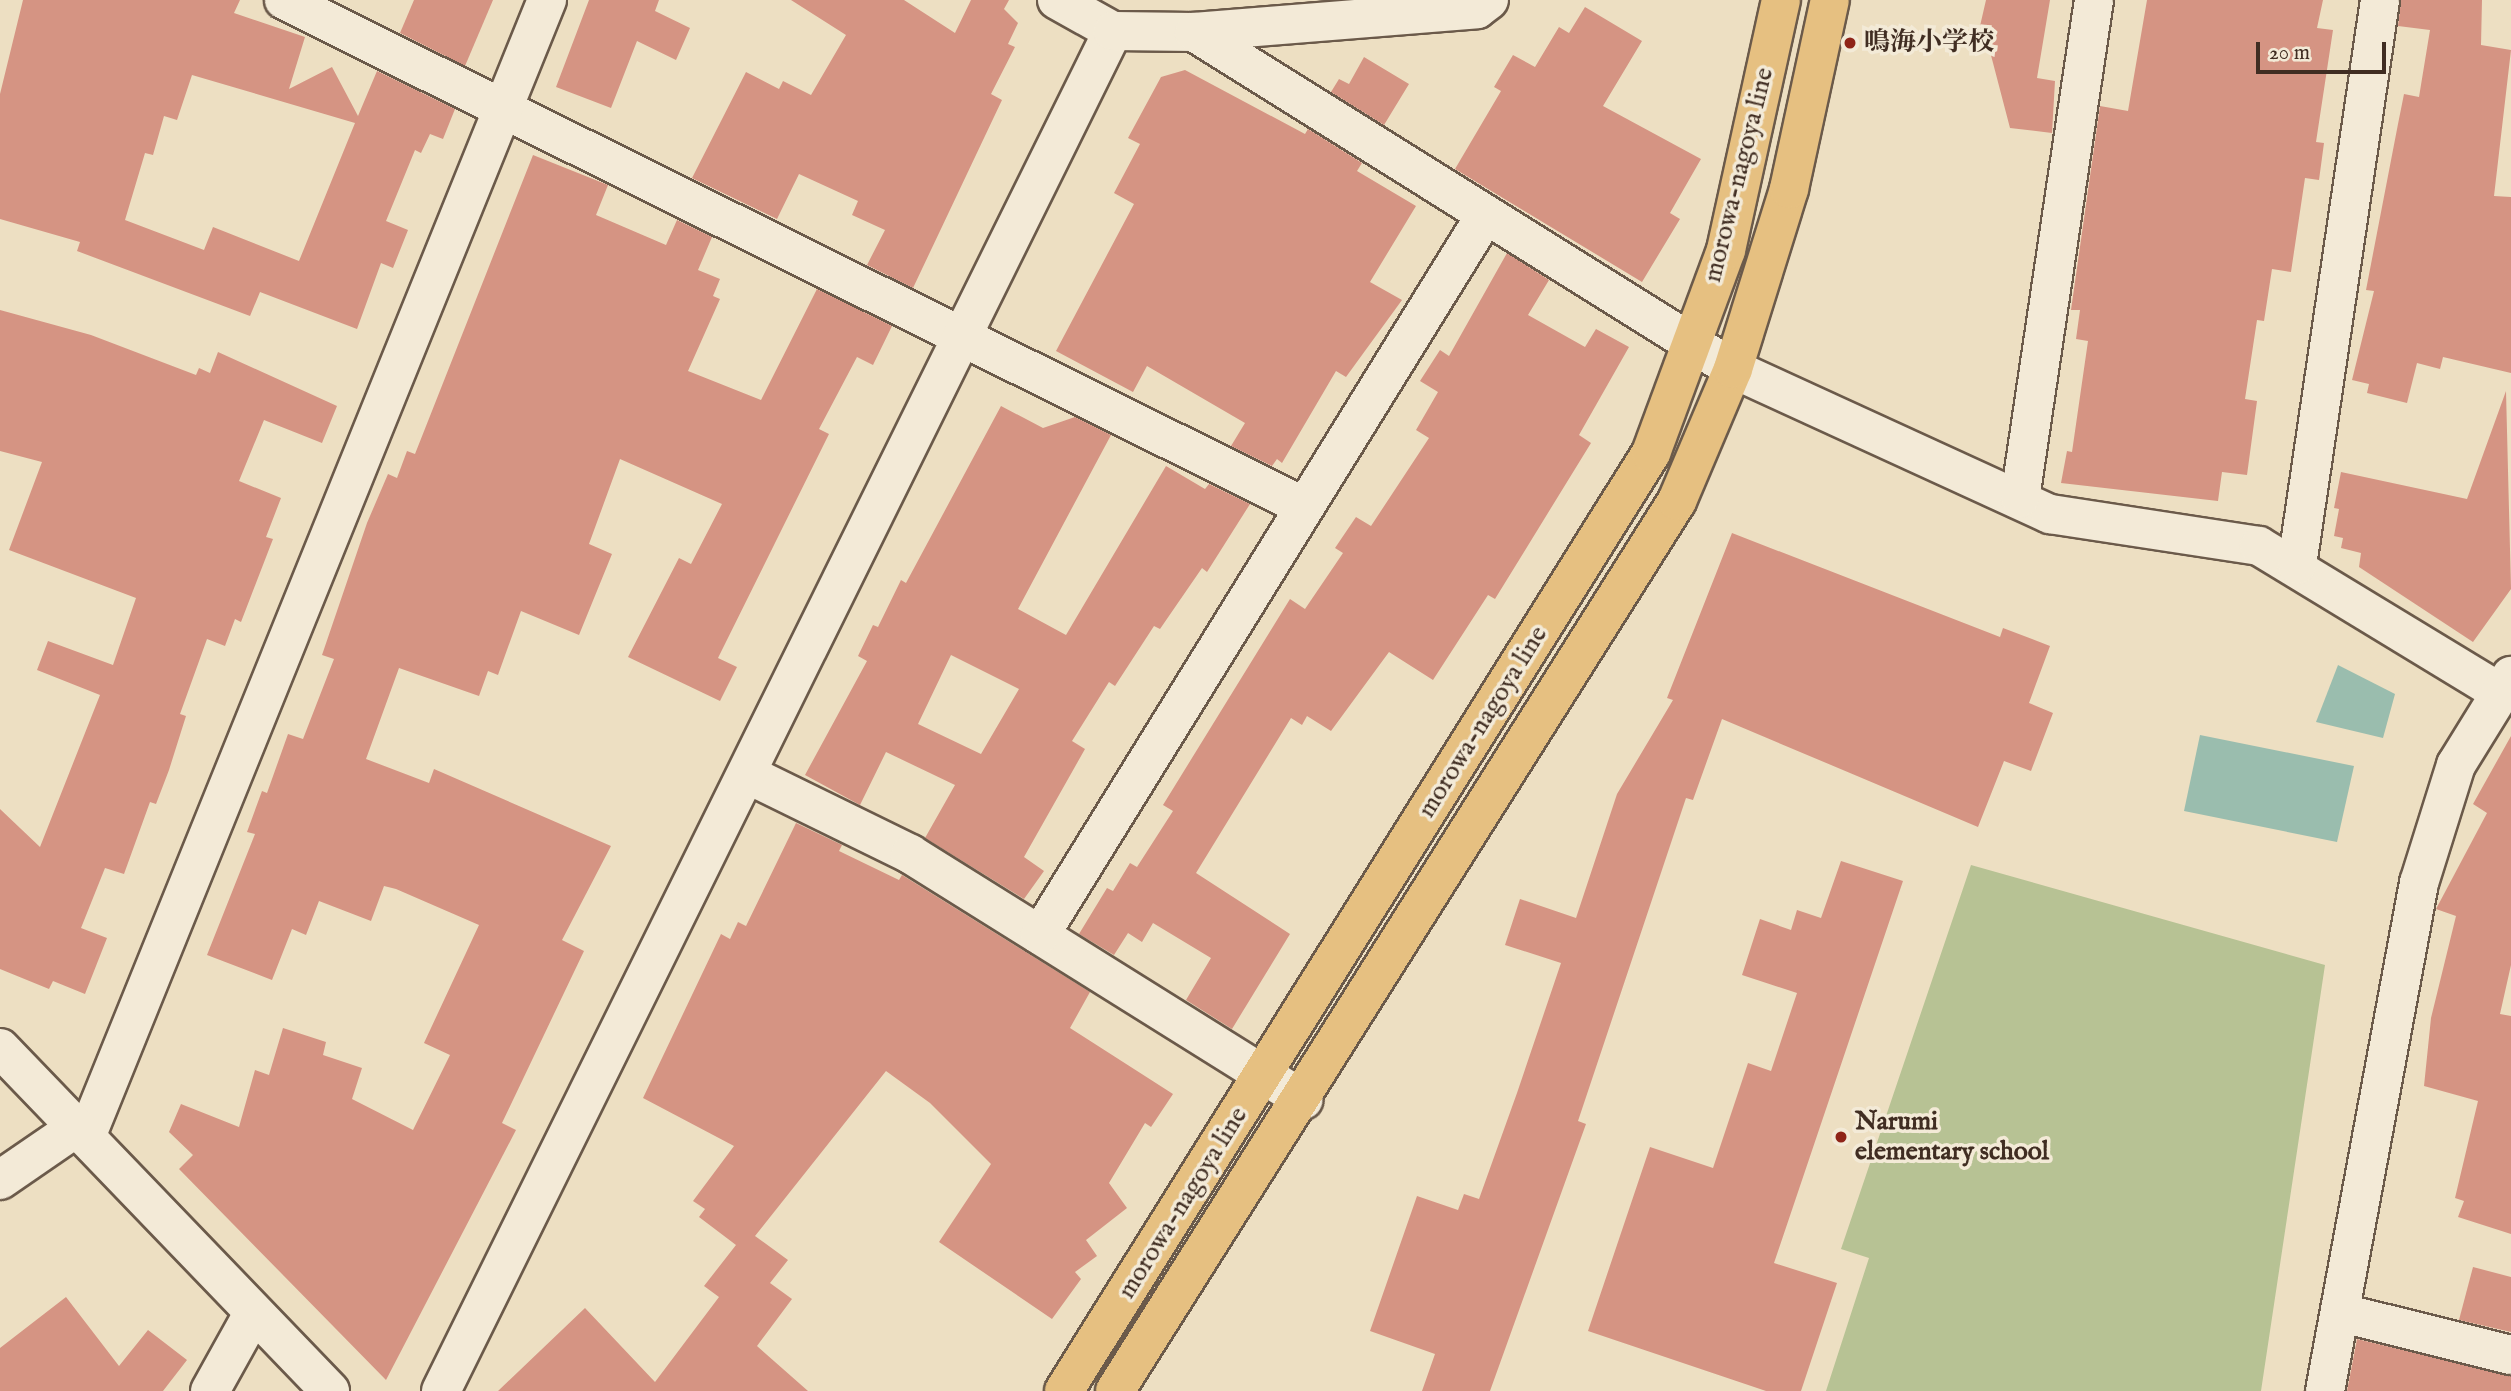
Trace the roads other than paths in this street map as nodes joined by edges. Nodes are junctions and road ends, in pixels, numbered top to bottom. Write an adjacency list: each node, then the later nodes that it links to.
1 (284, 0): 11 (street)
2 (547, 0): 11 (street)
3 (1057, 0): 9 (street)
4 (1489, 0): 10 (street)
5 (1781, 0): 14 (main road, morowa-nagoya line)
6 (1830, 0): 15 (main road, morowa-nagoya line)
7 (2094, 0): 16 (street)
8 (2381, 0): 18 (street)
9 (1113, 31): 10 (street); 13 (street)
10 (1194, 32): 12 (street)
11 (503, 108): 13 (street); 25 (street)
12 (1485, 216): 14 (street); 17 (street)
13 (963, 338): 17 (street); 20 (street)
14 (1691, 344): 15 (street); 23 (main road, morowa-nagoya line)
15 (1733, 369): 16 (street); 24 (main road, morowa-nagoya line)
16 (2020, 498): 18 (street)
17 (1303, 506): 21 (street)
18 (2297, 565): 19 (street)
19 (2505, 684): 28 (street)
20 (747, 774): 21 (street); 32 (street)
21 (1040, 935): 23 (street)
22 (0, 1048): 25 (street)
23 (1263, 1074): 24 (street); 33 (main road, morowa-nagoya line)
24 (1304, 1100): 34 (main road, morowa-nagoya line)
25 (82, 1132): 26 (street); 27 (street)
26 (0, 1180)
27 (254, 1312): 30 (street); 31 (street)
28 (2342, 1313): 29 (street); 35 (street)
29 (2511, 1355)
30 (209, 1391)
31 (330, 1391)
32 (441, 1391)
33 (1064, 1391)
34 (1115, 1391)
35 (2325, 1391)

